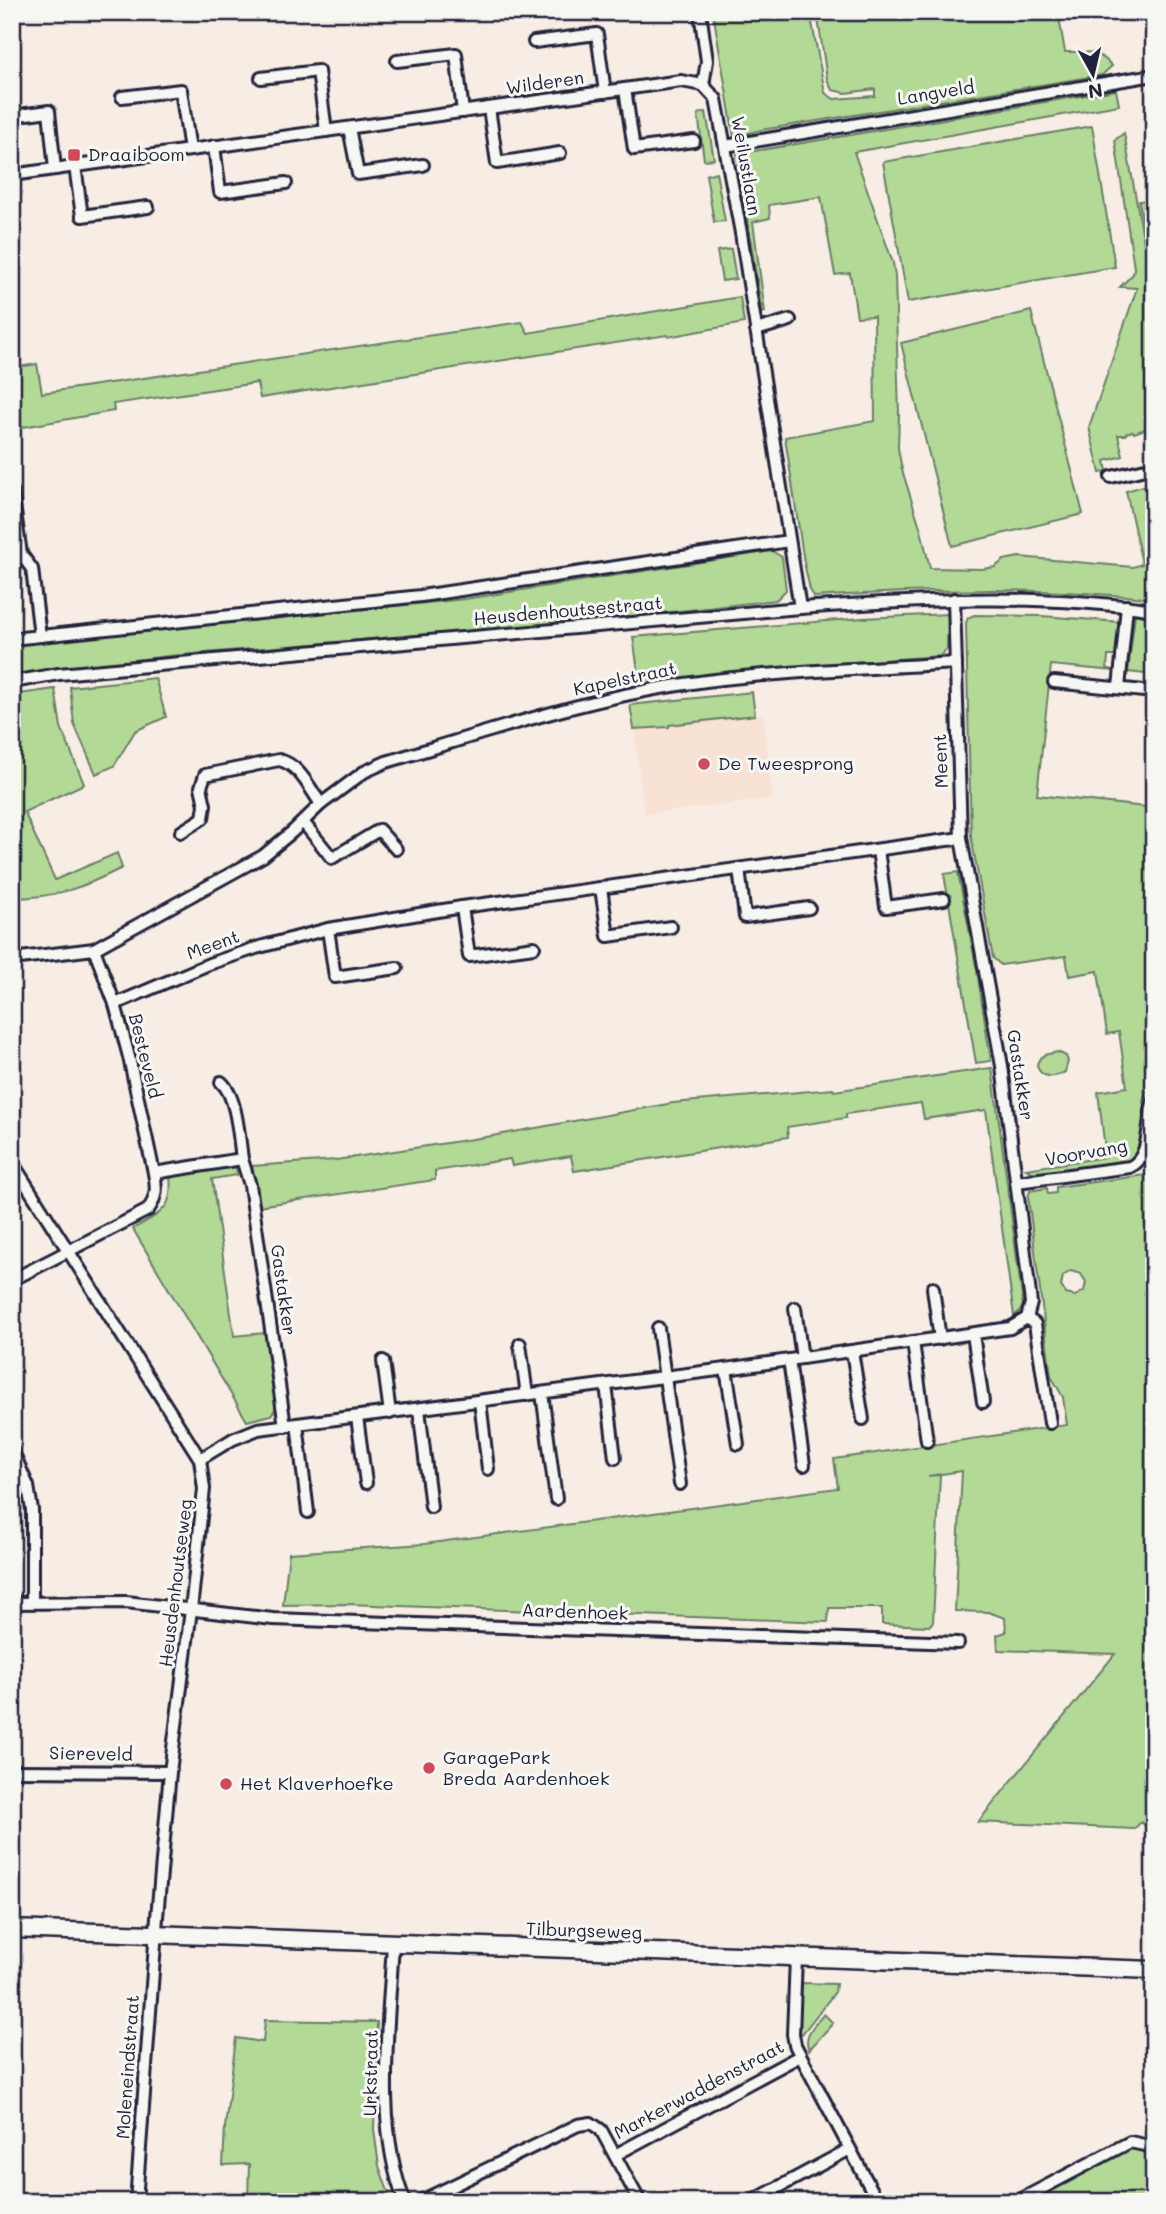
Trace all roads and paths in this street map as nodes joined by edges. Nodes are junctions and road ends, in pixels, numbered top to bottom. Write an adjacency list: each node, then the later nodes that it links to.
1 (700, 12): 6 (street)
2 (534, 42): 8 (street, Wilderen)
3 (397, 61): 11 (street)
4 (1154, 75): 17 (street, Langveld)
5 (261, 79): 14 (street)
6 (703, 85): 7 (street, Wilderen); 17 (street, Weilustlaan)
7 (625, 89): 8 (street, Wilderen); 15 (street)
8 (606, 92): 10 (street, Wilderen)
9 (122, 97): 18 (street)
10 (489, 108): 11 (street, Wilderen); 19 (street, Wilderen)
11 (463, 112): 13 (street, Wilderen)
12 (12, 116): 22 (street)
13 (349, 128): 14 (street, Wilderen); 20 (street)
14 (326, 131): 16 (street, Wilderen)
15 (694, 141)
16 (214, 146): 18 (street, Wilderen); 24 (street)
17 (725, 146): 27 (street, Weilustlaan)
18 (190, 150): 21 (street, Wilderen)
19 (561, 153)
20 (423, 165)
21 (75, 166): 22 (street, Wilderen); 25 (street)
22 (55, 169): 23 (street, Wilderen)
23 (12, 174)
24 (286, 183)
25 (148, 206)
26 (790, 320): 27 (street)
27 (756, 330): 31 (street, Weilustlaan)
28 (1154, 467): 29 (street)
29 (1111, 477)
30 (12, 491): 36 (street)
31 (789, 541): 34 (street, Weilustlaan); 36 (street, Heusdenhoutsestraat)
32 (954, 599): 33 (street, Heusdenhoutsestraat); 34 (street, Heusdenhoutsestraat); 38 (street, Meent)
33 (1127, 606): 35 (street, Heusdenhoutsestraat); 41 (street)
34 (800, 608): 39 (street, Heusdenhoutsestraat)
35 (1154, 610)
36 (40, 636): 37 (street, Heusdenhoutsestraat)
37 (12, 639)
38 (956, 663): 43 (street, Kapelstraat); 46 (street, Meent)
39 (12, 682)
40 (1054, 682): 41 (street)
41 (1119, 688): 42 (street)
42 (1154, 692)
43 (321, 804): 44 (street, Kapelstraat); 45 (street)
44 (303, 822): 47 (street); 57 (street, Kapelstraat)
45 (181, 832)
46 (961, 838): 48 (street, Meent); 66 (street, Gastakker)
47 (396, 849)
48 (878, 850): 49 (street, Meent); 51 (street)
49 (739, 869): 50 (street, Meent); 53 (street)
50 (601, 888): 52 (street, Meent); 54 (street)
51 (944, 899)
52 (462, 907): 55 (street, Meent); 56 (street)
53 (809, 908)
54 (671, 927)
55 (328, 929): 59 (street); 60 (street, Meent)
56 (534, 947)
57 (94, 949): 58 (street, Kapelstraat); 60 (street, Besteveld)
58 (12, 959)
59 (397, 968)
60 (114, 1004): 65 (street, Besteveld)
61 (221, 1082): 63 (street)
62 (1154, 1100): 66 (street, Voorvang)
63 (242, 1159): 65 (street); 93 (street, Gastakker)
64 (12, 1162): 67 (street, Heusdenhoutseweg)
65 (155, 1173): 67 (street, Besteveld)
66 (1017, 1182): 71 (street, Gastakker)
67 (69, 1252): 68 (street); 98 (street, Heusdenhoutseweg)
68 (12, 1280)
69 (933, 1288): 74 (street)
70 (795, 1308): 78 (street)
71 (1027, 1318): 73 (street); 92 (street, Gastakker)
72 (658, 1328): 82 (street)
73 (973, 1334): 74 (street); 87 (street)
74 (940, 1339): 75 (street)
75 (913, 1342): 77 (street); 94 (street)
76 (520, 1344): 85 (street)
77 (852, 1351): 78 (street); 91 (street)
78 (802, 1358): 79 (street)
79 (789, 1360): 81 (street); 99 (street)
80 (383, 1361): 89 (street)
81 (726, 1369): 82 (street); 95 (street)
82 (665, 1377): 83 (street); 102 (street)
83 (606, 1385): 84 (street); 97 (street)
84 (542, 1393): 85 (street); 103 (street)
85 (527, 1395): 86 (street)
86 (480, 1401): 88 (street); 100 (street)
87 (983, 1402)
88 (419, 1409): 89 (street); 104 (street)
89 (390, 1413): 90 (street)
90 (357, 1417): 93 (street); 101 (street)
91 (863, 1419)
92 (1050, 1423)
93 (291, 1425): 98 (street); 105 (street, Gastakker)
94 (927, 1441)
95 (738, 1444)
96 (12, 1450): 106 (street)
97 (615, 1458)
98 (200, 1459): 108 (street, Heusdenhoutseweg)
99 (804, 1465)
100 (488, 1469)
101 (366, 1483)
102 (680, 1484)
103 (556, 1499)
104 (431, 1507)
105 (307, 1512)
106 (32, 1602): 107 (street, Aardenhoek); 108 (street, Aardenhoek)
107 (12, 1603)
108 (191, 1610): 109 (street, Aardenhoek); 111 (street, Heusdenhoutseweg)
109 (958, 1643)
110 (12, 1771): 111 (street, Siereveld)
111 (170, 1772): 113 (street, Heusdenhoutseweg)
112 (12, 1929): 113 (main road, Tilburgseweg)
113 (155, 1935): 114 (main road, Tilburgseweg); 121 (street, Moleneindstraat)
114 (393, 1943): 115 (main road, Tilburgseweg); 122 (street, Urkstraat)
115 (796, 1958): 116 (main road, Tilburgseweg); 117 (street)
116 (1154, 1970)
117 (800, 2056): 119 (street); 120 (street, Markerwaddenstraat)
118 (1154, 2147): 127 (street)
119 (850, 2149): 125 (street); 126 (street)
120 (615, 2155): 123 (street); 124 (street)
121 (136, 2202)
122 (405, 2202)
123 (419, 2202)
124 (640, 2202)
125 (751, 2202)
126 (878, 2202)
127 (1016, 2202)

